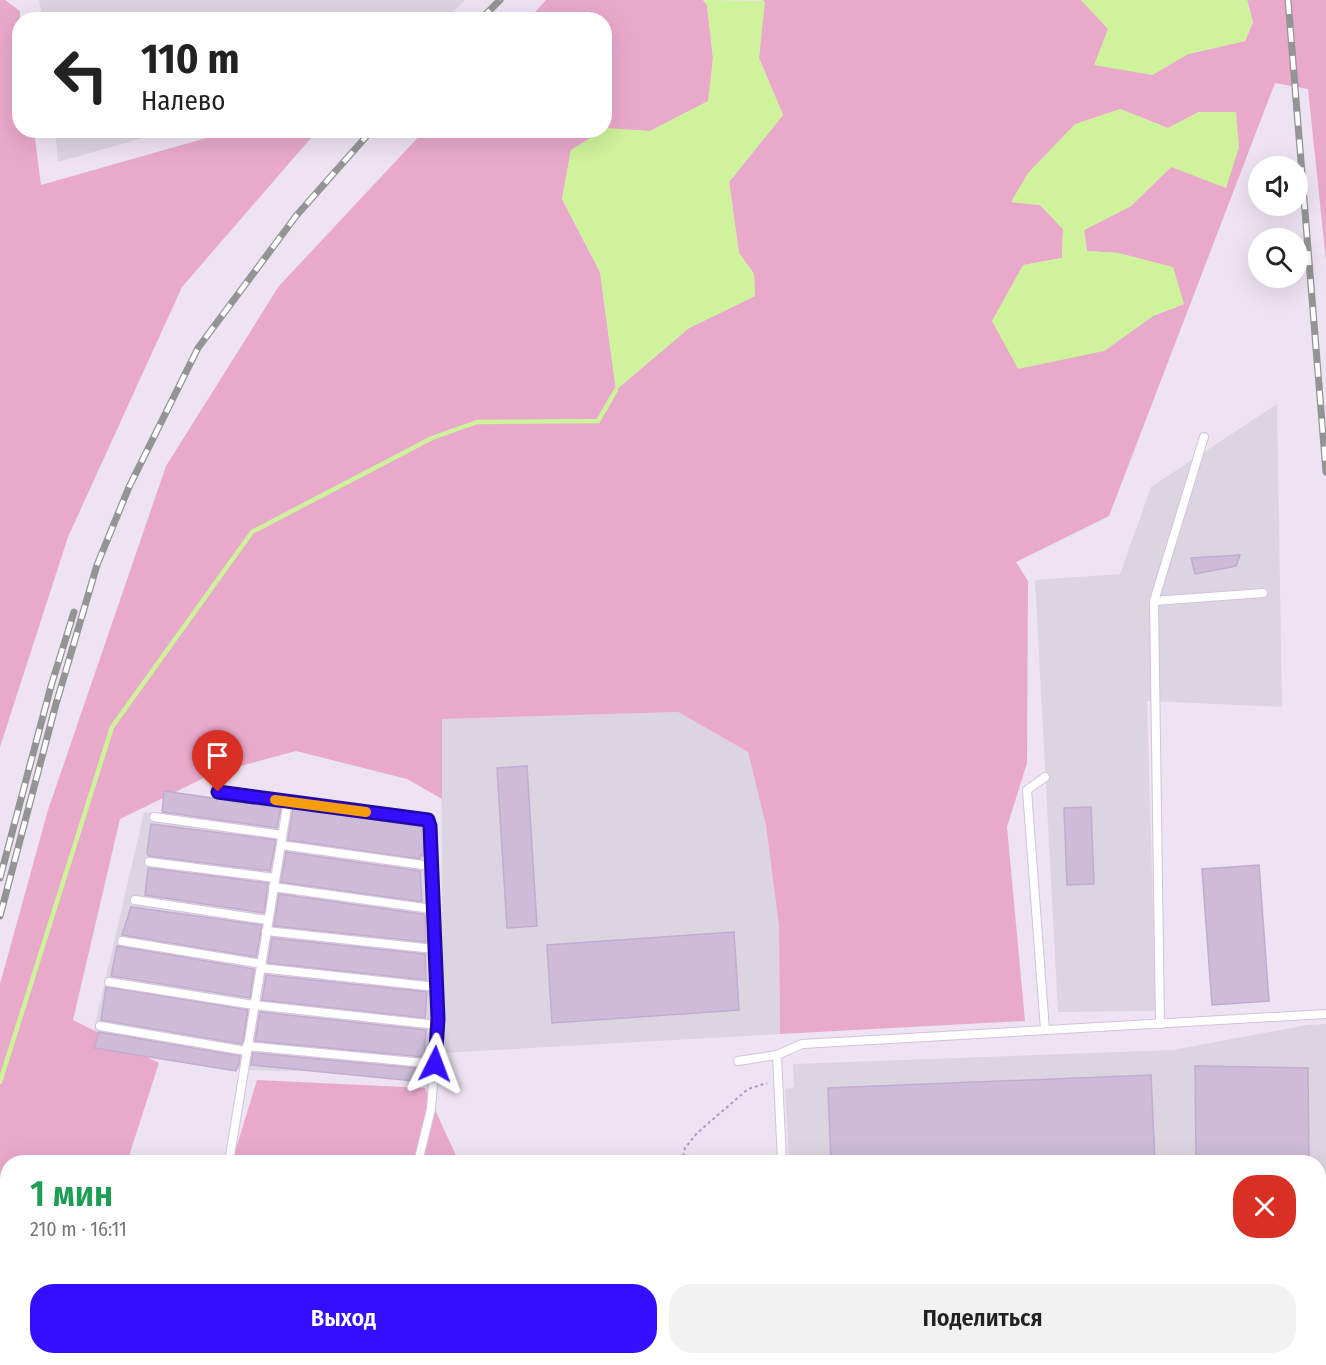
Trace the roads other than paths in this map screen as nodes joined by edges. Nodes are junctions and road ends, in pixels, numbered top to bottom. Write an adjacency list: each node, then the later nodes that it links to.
1 (1204, 437): 3 (lane)
2 (1263, 593): 3 (lane)
3 (1154, 601): 25 (lane)
4 (1045, 777): 28 (lane)
5 (218, 792): 6 (lane)
6 (288, 801): 8 (lane); 11 (lane)
7 (154, 817): 8 (lane)
8 (282, 835): 9 (lane)
9 (280, 845): 11 (lane); 12 (lane)
10 (149, 862): 12 (lane)
11 (430, 866): 15 (lane)
12 (275, 878): 13 (lane)
13 (273, 887): 15 (lane); 16 (lane)
14 (135, 900): 16 (lane)
15 (432, 909): 19 (lane)
16 (267, 921): 17 (lane)
17 (266, 931): 19 (lane); 20 (lane)
18 (122, 941): 20 (lane)
19 (434, 949): 22 (lane)
20 (261, 966): 22 (lane); 23 (lane)
21 (109, 982): 23 (lane)
22 (436, 987): 26 (lane)
23 (254, 1005): 26 (lane); 29 (lane)
24 (1326, 1014): 25 (lane)
25 (1160, 1024): 28 (lane)
26 (437, 1025): 32 (lane)
27 (100, 1026): 29 (lane)
28 (1046, 1030): 30 (lane)
29 (247, 1048): 32 (lane); 33 (lane)
30 (777, 1055): 31 (lane); 35 (lane)
31 (738, 1061)
32 (435, 1064): 34 (lane)
33 (230, 1155)
34 (420, 1155)
35 (782, 1155)

